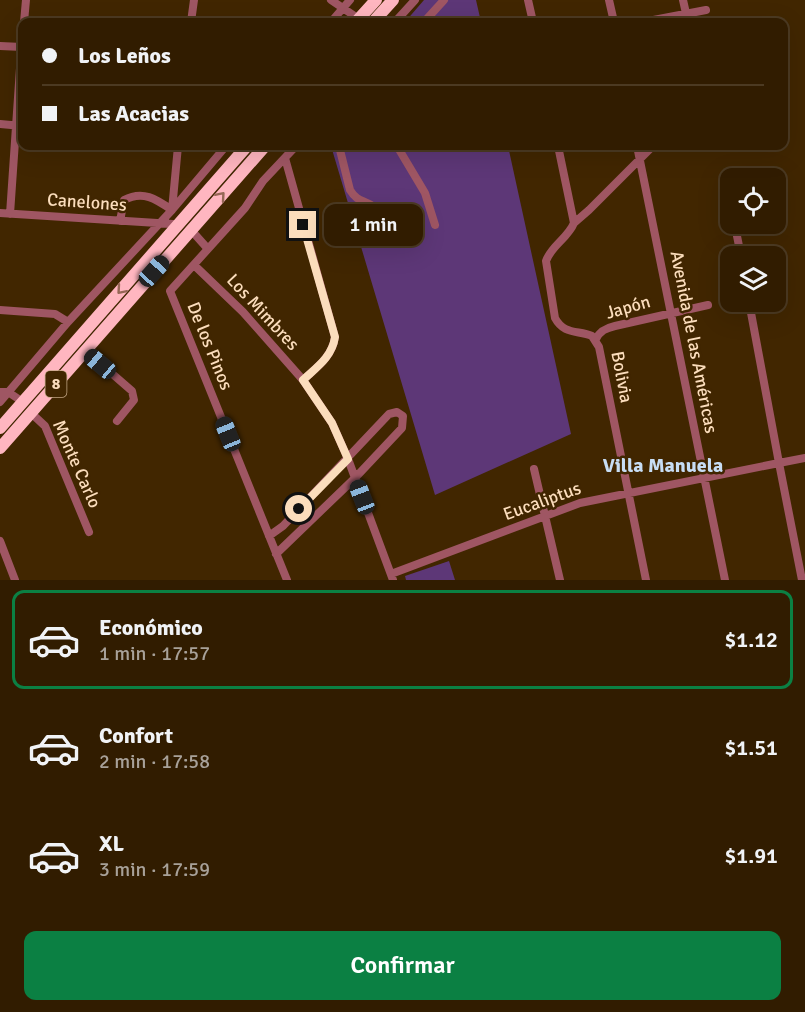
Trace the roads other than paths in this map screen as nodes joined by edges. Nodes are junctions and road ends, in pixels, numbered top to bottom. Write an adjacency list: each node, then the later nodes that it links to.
1 (26, 0): 13 (street)
2 (194, 0): 14 (street)
3 (331, 0): 11 (street)
4 (376, 0): 17 (highway)
5 (393, 0): 18 (highway)
6 (415, 0): 19 (street)
7 (444, 0): 20 (street)
8 (528, 0): 21 (street)
9 (609, 0): 22 (street)
10 (683, 0): 23 (street)
11 (347, 4): 15 (street); 16 (street)
12 (706, 10): 24 (street)
13 (24, 18)
14 (192, 18)
15 (335, 18)
16 (356, 18)
17 (361, 18)
18 (377, 18)
19 (399, 18)
20 (428, 18)
21 (531, 18)
22 (613, 18)
23 (687, 18)
24 (689, 18)
25 (0, 46): 26 (street)
26 (18, 47)
27 (0, 124): 28 (street)
28 (18, 126)
29 (18, 138): 45 (street)
30 (178, 150): 44 (street)
31 (223, 150): 42 (street)
32 (244, 150): 43 (highway, 8)
33 (261, 150): 52 (highway, 8, one-way to 33)
34 (292, 150): 40 (street)
35 (340, 150): 49 (street)
36 (401, 150): 50 (street)
37 (559, 150): 48 (street)
38 (638, 150): 41 (street, Avenida de las Américas)
39 (649, 150): 41 (street, Bolivia)
40 (285, 158): 54 (street); 63 (street)
41 (640, 158): 48 (street, Bolivia); 58 (street, Avenida de las Américas)
42 (207, 168): 43 (street); 44 (street)
43 (218, 179): 51 (highway, 8)
44 (172, 210): 46 (street); 47 (street); 51 (street)
45 (5, 214): 46 (street, Canelones)
46 (120, 221): 47 (street, Canelones)
47 (159, 223): 51 (street, Canelones); 60 (street)
48 (574, 223): 61 (street, Bolivia)
49 (396, 224)
50 (435, 225)
51 (173, 227): 53 (street); 66 (highway, 8, one-way to 66)
52 (191, 230): 53 (highway, 8); 54 (street)
53 (182, 240): 62 (highway, 8)
54 (208, 249): 55 (street)
55 (194, 265): 63 (street, Los Mimbres); 80 (street, De los Pinos)
56 (708, 305): 58 (street, Japón)
57 (0, 310): 60 (street)
58 (672, 312): 61 (street, Japón); 75 (street, Avenida de las Américas)
59 (751, 312): 73 (street)
60 (68, 322): 64 (street)
61 (596, 339): 77 (street, Bolivia)
62 (86, 351): 67 (highway, 8); 68 (street)
63 (303, 380): 72 (street, Los Mimbres)
64 (4, 392): 65 (street); 66 (street)
65 (0, 402)
66 (23, 402): 69 (highway, 8)
67 (31, 412): 70 (highway, 8); 79 (street, Monte Carlo)
68 (117, 421)
69 (0, 428)
70 (0, 448)
71 (805, 458): 73 (street, Eucaliptus)
72 (348, 459): 76 (street, Los Mimbres); 76 (street); 80 (street)
73 (779, 463): 75 (street, Eucaliptus); 89 (street)
74 (534, 469): 78 (street)
75 (704, 477): 77 (street, Eucaliptus); 88 (street, Avenida de las Américas)
76 (355, 478): 82 (street); 83 (street, Los Mimbres)
77 (628, 493): 78 (street, Eucaliptus); 87 (street, Bolivia)
78 (545, 517): 83 (street, Eucaliptus); 86 (street)
79 (89, 532)
80 (269, 536): 82 (street, De los Pinos)
81 (0, 541): 84 (street)
82 (276, 554): 85 (street, De los Pinos)
83 (392, 577)
84 (15, 580)
85 (287, 580)
86 (560, 580)
87 (646, 580)
88 (725, 580)
89 (802, 580)

